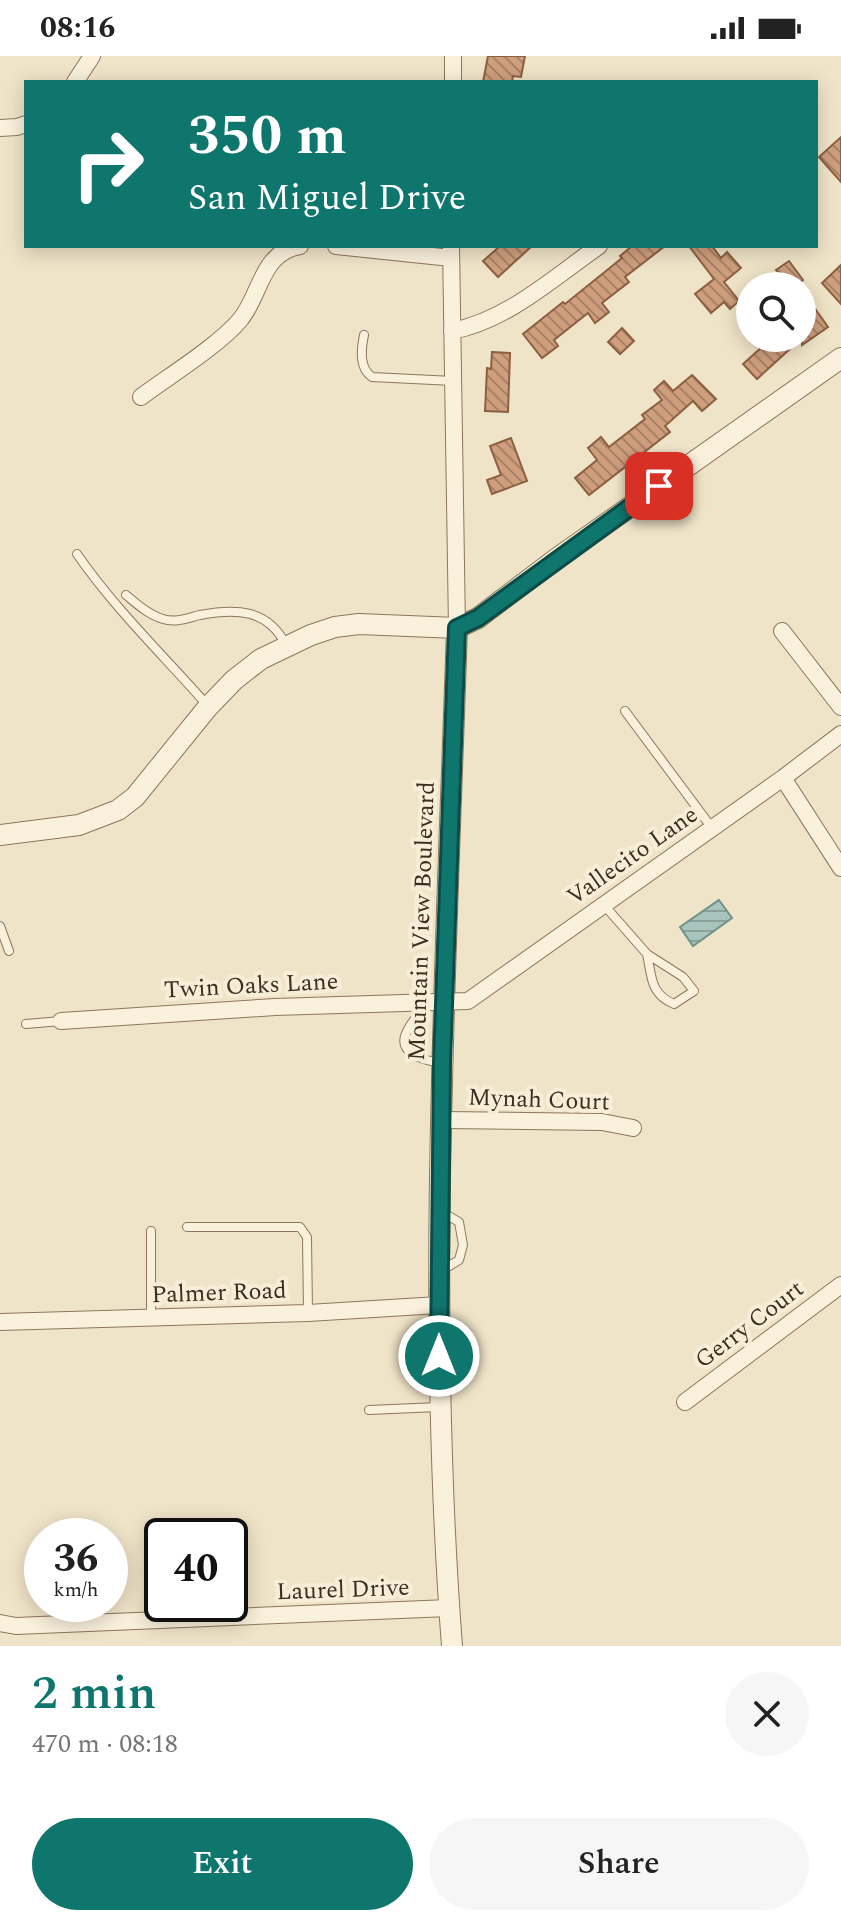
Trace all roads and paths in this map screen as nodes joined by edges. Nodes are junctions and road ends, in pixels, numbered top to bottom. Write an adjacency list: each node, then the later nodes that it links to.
1 (92, 56): 3 (street)
2 (453, 56): 4 (street)
3 (76, 80)
4 (453, 80)
5 (24, 125): 6 (street)
6 (0, 128)
7 (292, 248): 15 (street)
8 (374, 248): 10 (street)
9 (596, 248): 11 (street)
10 (451, 252): 11 (street, Mountain View Boulevard)
11 (452, 331): 14 (street, Mountain View Boulevard)
12 (364, 335): 14 (lane)
13 (841, 358): 18 (street)
14 (453, 381): 18 (street, Mountain View Boulevard)
15 (141, 397)
16 (77, 554): 21 (lane)
17 (126, 595): 20 (lane)
18 (457, 628): 20 (street); 33 (street, Mountain View Boulevard)
19 (782, 631): 22 (street)
20 (287, 646): 21 (street)
21 (208, 707): 27 (street)
22 (841, 707)
23 (625, 711): 26 (lane)
24 (841, 734): 25 (street, Vallecito Lane)
25 (783, 778): 26 (street, Vallecito Lane); 28 (street)
26 (712, 828): 29 (street, Vallecito Lane)
27 (0, 835)
28 (841, 868)
29 (604, 905): 32 (lane); 33 (street, Vallecito Lane)
30 (0, 926): 31 (lane)
31 (9, 951)
32 (647, 954): 32 (lane)
33 (438, 1002): 34 (street, Twin Oaks Lane); 36 (street, Mountain View Boulevard); 36 (lane)
34 (61, 1021): 35 (lane)
35 (26, 1024)
36 (442, 1063): 37 (street, Mountain View Boulevard)
37 (443, 1120): 38 (street, Mynah Court); 42 (street, Mountain View Boulevard)
38 (633, 1128)
39 (187, 1227): 43 (lane)
40 (151, 1231): 44 (lane)
41 (841, 1285): 46 (street, Gerry Court)
42 (439, 1305): 43 (street, Palmer Road); 47 (street, Mountain View Boulevard)
43 (308, 1313): 44 (street, Palmer Road)
44 (151, 1317): 45 (street, Palmer Road)
45 (0, 1322)
46 (685, 1402)
47 (439, 1407): 48 (lane); 49 (street, Mountain View Boulevard)
48 (369, 1410)
49 (449, 1608): 50 (street, Laurel Drive); 51 (street, Mountain View Boulevard)
50 (0, 1623)
51 (452, 1646)

